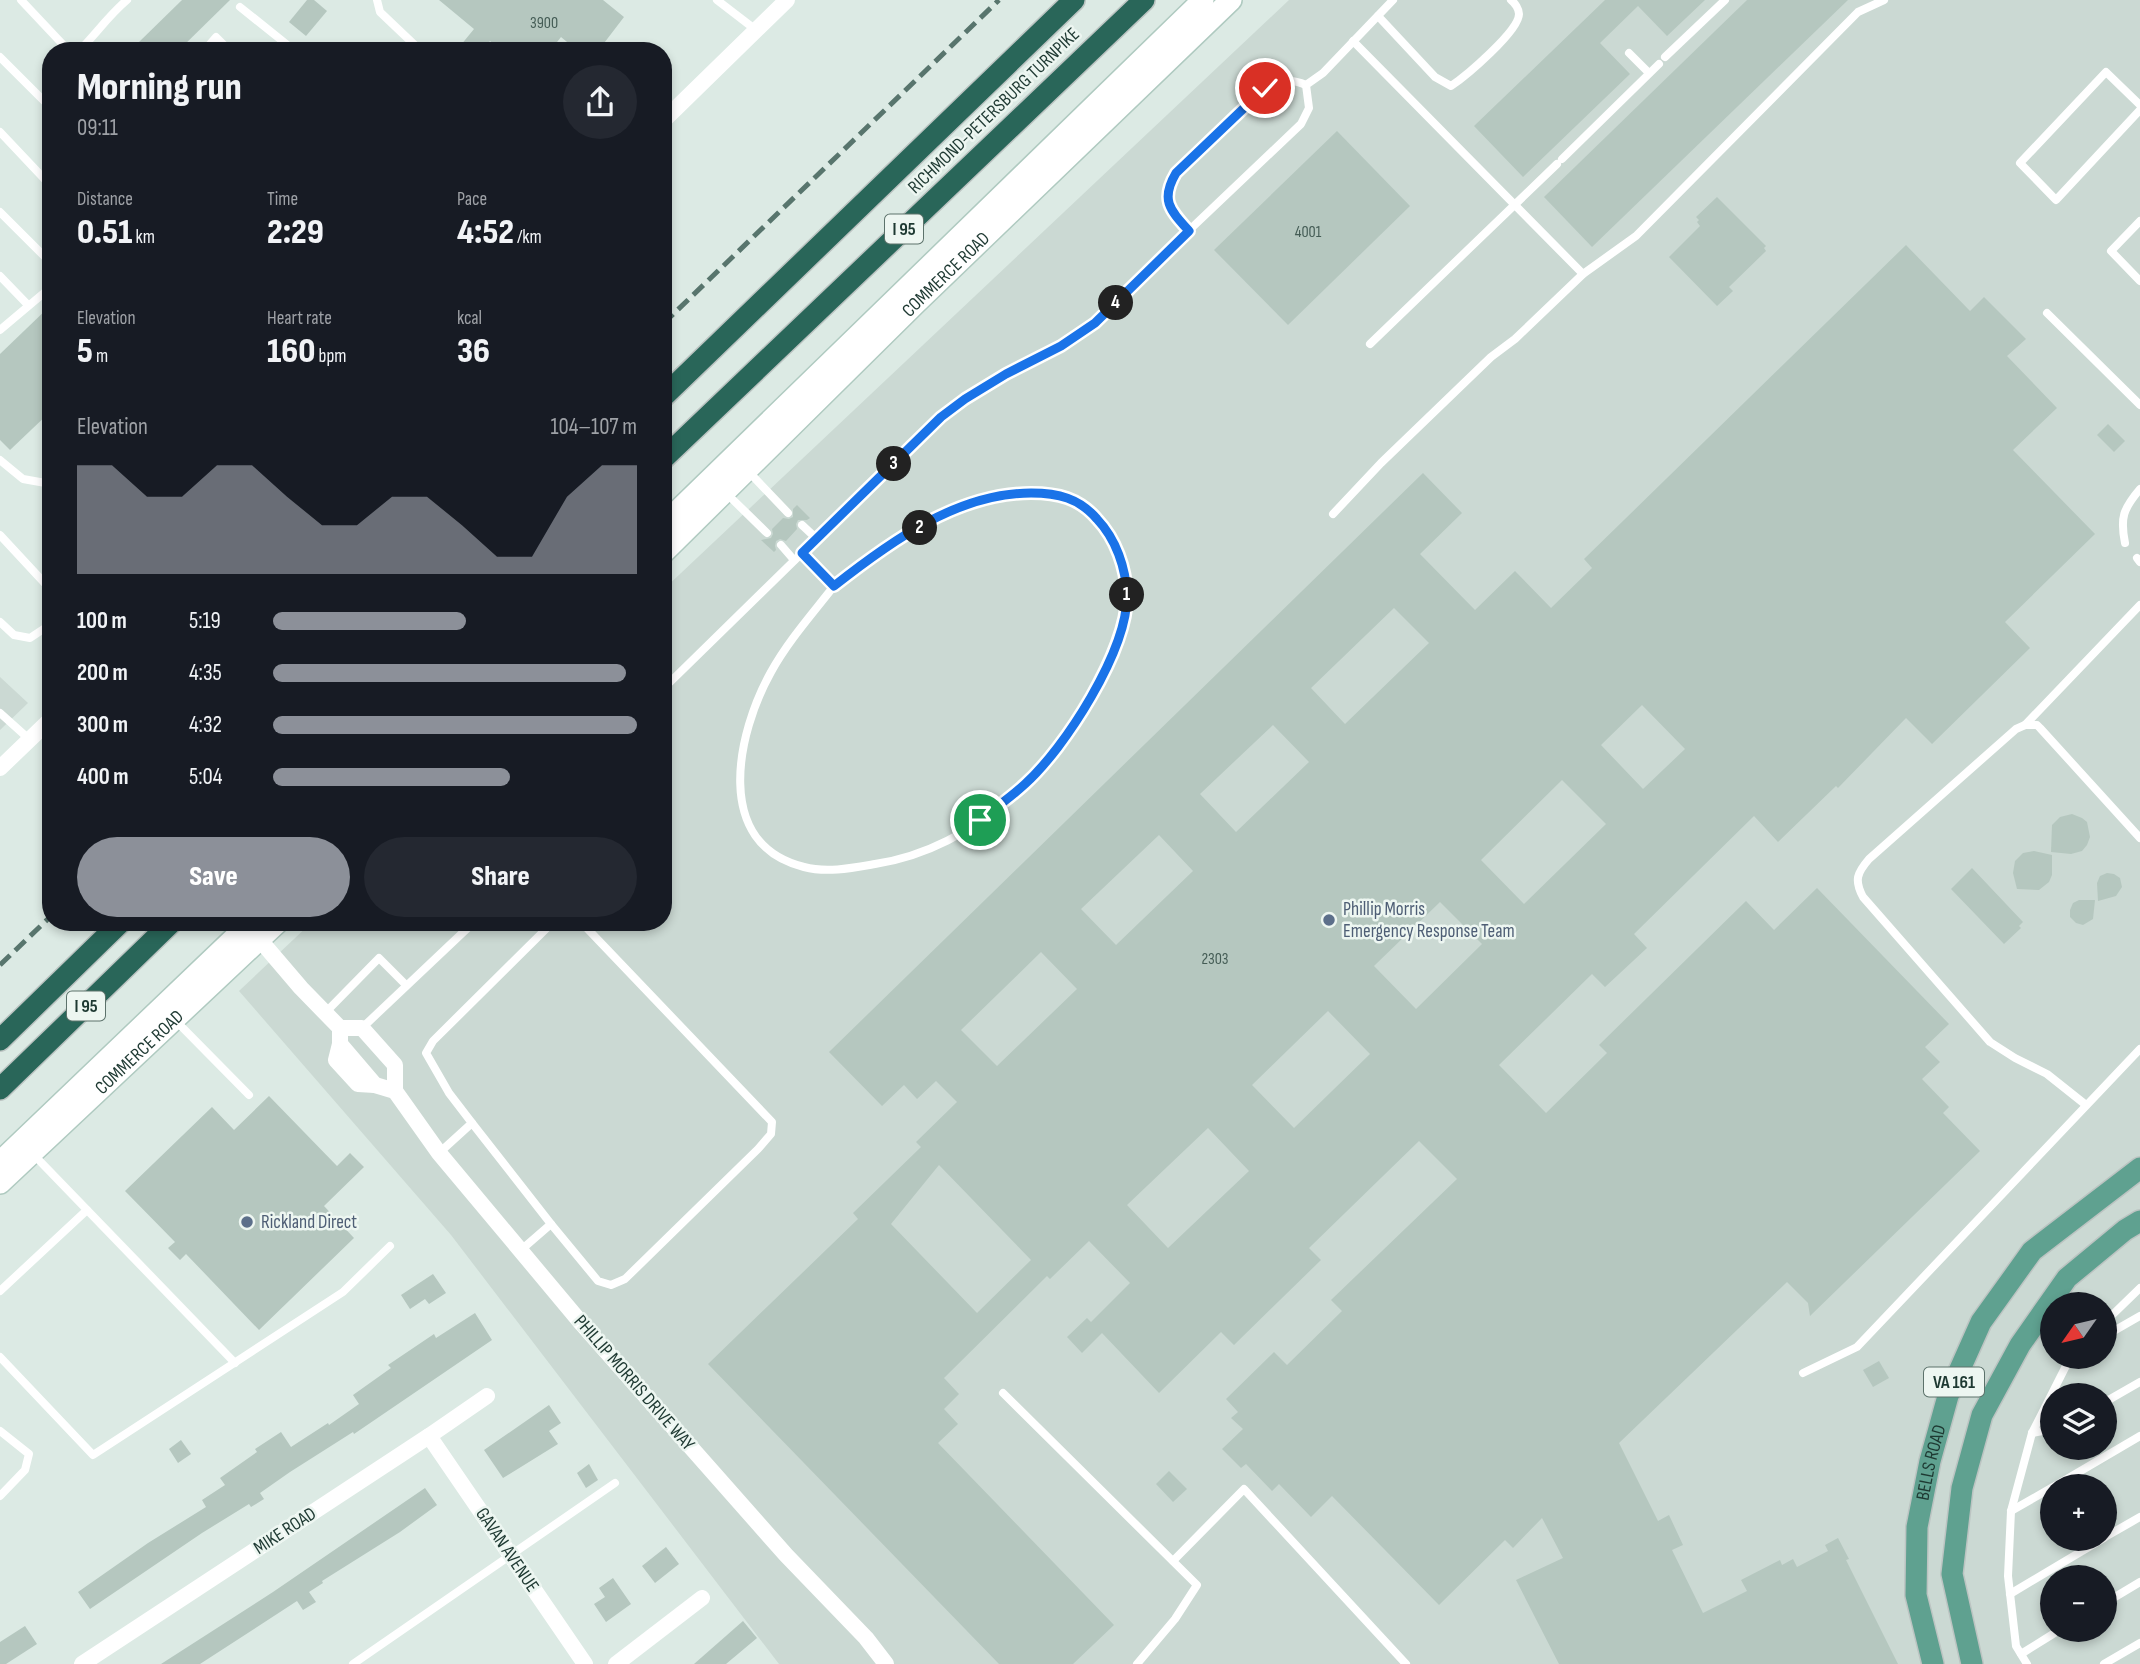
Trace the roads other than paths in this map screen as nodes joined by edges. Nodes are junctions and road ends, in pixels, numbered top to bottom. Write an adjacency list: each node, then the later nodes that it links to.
1 (21, 0): 18 (lane)
2 (127, 0): 19 (lane)
3 (377, 0): 21 (lane)
4 (717, 0): 16 (lane)
5 (787, 0): 16 (street)
6 (1074, 0): 44 (highway, RICHMOND-PETERSBURG TURNPIKE / I 95)
7 (1144, 0): 46 (highway, RICHMOND-PETERSBURG TURNPIKE / I 95)
8 (1203, 0): 48 (main road, COMMERCE ROAD)
9 (1231, 0): 48 (main road, COMMERCE ROAD)
10 (1393, 0): 15 (lane)
11 (1511, 0): 15 (lane)
12 (1725, 0): 24 (lane)
13 (1884, 0): 36 (lane)
14 (240, 7): 20 (lane)
15 (1378, 16): 17 (lane)
16 (756, 30): 28 (street)
17 (1353, 41): 25 (lane); 31 (lane)
18 (61, 42)
19 (88, 42)
20 (284, 42)
21 (412, 42)
22 (1629, 53): 24 (lane)
23 (0, 57): 26 (lane)
24 (1649, 73): 31 (lane)
25 (1307, 85): 34 (lane); 34 (lane)
26 (42, 99)
27 (2140, 108): 27 (lane)
28 (672, 112)
29 (0, 132): 30 (lane)
30 (42, 176)
31 (1515, 205): 36 (lane); 43 (lane)
32 (0, 212): 35 (lane)
33 (2140, 221): 38 (lane)
34 (1189, 231): 58 (lane)
35 (42, 254)
36 (1583, 274): 53 (lane)
37 (0, 276): 40 (lane)
38 (2140, 281)
39 (42, 294): 40 (lane)
40 (29, 305): 42 (lane)
41 (2047, 313): 45 (lane)
42 (0, 330)
43 (1370, 344)
44 (672, 388)
45 (2140, 405)
46 (672, 449)
47 (0, 460): 49 (lane)
48 (741, 464): 50 (main road, COMMERCE ROAD); 52 (lane)
49 (42, 482)
50 (720, 485): 54 (main road, COMMERCE ROAD); 56 (lane); 59 (main road, COMMERCE ROAD)
51 (2140, 489): 60 (lane)
52 (788, 513)
53 (1333, 514)
54 (672, 519)
55 (802, 525): 58 (lane)
56 (767, 533)
57 (0, 535): 64 (lane)
58 (817, 539): 62 (lane)
59 (672, 542)
60 (2125, 543)
61 (781, 545): 63 (lane)
62 (802, 553): 63 (lane); 65 (lane)
63 (794, 560): 69 (lane)
64 (42, 580)
65 (834, 586): 65 (lane)
66 (2140, 605): 71 (lane)
67 (0, 622): 68 (lane)
68 (42, 630)
69 (672, 680)
70 (0, 713): 73 (lane)
71 (2025, 725): 75 (lane); 93 (lane)
72 (42, 728): 73 (street)
73 (29, 740): 74 (street)
74 (0, 768)
75 (2140, 838)
76 (112, 931): 88 (highway, I 95)
77 (163, 931): 90 (highway, I 95)
78 (251, 931): 84 (main road, COMMERCE ROAD)
79 (255, 931): 85 (street)
80 (464, 931): 83 (lane)
81 (544, 931): 94 (lane)
82 (590, 931): 102 (lane)
83 (406, 985): 85 (lane); 86 (lane)
84 (168, 1013): 92 (lane); 95 (main road, COMMERCE ROAD)
85 (325, 1013): 87 (street)
86 (362, 1028): 87 (street); 91 (street, PHILLIP MORRIS DRIVE WAY)
87 (340, 1036): 91 (street)
88 (0, 1040)
89 (2140, 1049): 93 (lane)
90 (0, 1089)
91 (395, 1091): 96 (street, PHILLIP MORRIS DRIVE WAY)
92 (249, 1095)
93 (2086, 1105): 113 (lane)
94 (472, 1123): 96 (lane); 102 (lane)
95 (27, 1147): 97 (main road, COMMERCE ROAD); 99 (main road, COMMERCE ROAD); 100 (lane)
96 (439, 1153): 104 (street, PHILLIP MORRIS DRIVE WAY)
97 (0, 1162)
98 (2140, 1168): 147 (main road, BELLS ROAD / VA 161)
99 (0, 1183)
100 (87, 1210): 106 (lane); 111 (lane)
101 (2140, 1221): 148 (main road, BELLS ROAD / VA 161)
102 (551, 1224): 104 (lane)
103 (390, 1246): 111 (lane)
104 (521, 1250): 144 (street, PHILLIP MORRIS DRIVE WAY)
105 (2140, 1288): 107 (lane)
106 (0, 1291)
107 (2118, 1309)
108 (2140, 1316): 109 (lane)
109 (2118, 1329)
110 (0, 1357): 111 (lane)
111 (235, 1363)
112 (2064, 1369): 120 (lane)
113 (1803, 1373)
114 (2140, 1382): 116 (lane)
115 (1003, 1393): 132 (lane)
116 (2117, 1395)
117 (486, 1396): 121 (street, MIKE ROAD)
118 (0, 1431): 126 (lane)
119 (2040, 1431): 120 (lane)
120 (2032, 1433): 127 (lane)
121 (429, 1436): 131 (street, GAVAN AVENUE); 140 (street, MIKE ROAD)
122 (2140, 1436): 123 (lane)
123 (2075, 1474)
124 (615, 1483): 131 (lane)
125 (2040, 1494): 127 (lane)
126 (0, 1496)
127 (2011, 1511): 134 (lane)
128 (2140, 1517): 129 (lane)
129 (2117, 1531)
130 (2083, 1551): 134 (lane)
131 (511, 1556): 141 (lane); 142 (street, GAVAN AVENUE)
132 (1173, 1561): 145 (lane); 146 (lane)
133 (2140, 1582): 135 (lane)
134 (2010, 1594): 139 (lane)
135 (2117, 1596)
136 (702, 1598): 143 (street)
137 (2040, 1642): 139 (lane)
138 (2140, 1643): 150 (lane)
139 (2021, 1654): 149 (lane)
140 (82, 1664)
141 (353, 1664)
142 (585, 1664)
143 (616, 1664)
144 (886, 1664)
145 (1137, 1664)
146 (1406, 1664)
147 (1933, 1664)
148 (1972, 1664)
149 (2027, 1664)
150 (2104, 1664)

